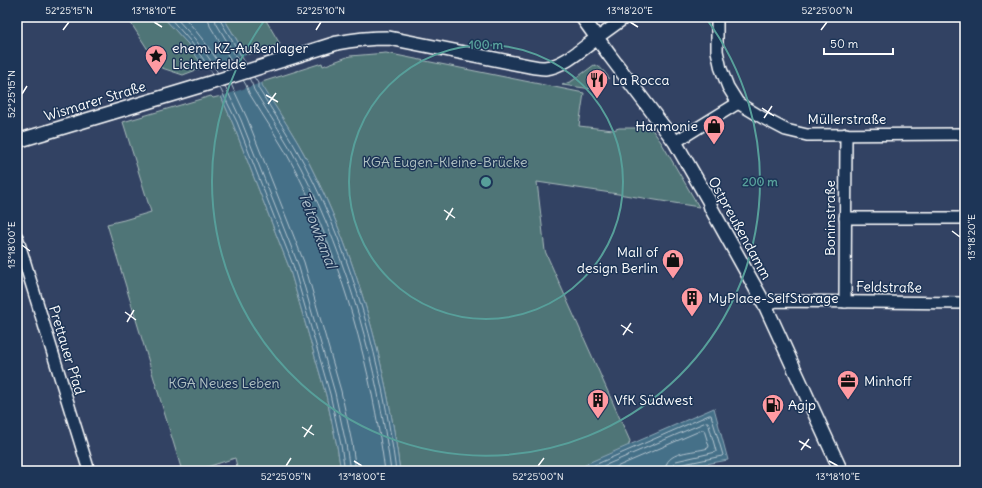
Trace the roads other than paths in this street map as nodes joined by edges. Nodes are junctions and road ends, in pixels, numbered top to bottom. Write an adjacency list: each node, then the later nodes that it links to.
1 (582, 17): 4 (main road, Ostpreußendamm)
2 (626, 17): 4 (street)
3 (717, 17): 5 (street, Müllerstraße)
4 (597, 38): 8 (main road, Wismarer Straße); 9 (main road, Ostpreußendamm)
5 (738, 103): 6 (street, Müllerstraße); 9 (street)
6 (846, 134): 7 (street, Müllerstraße); 10 (street, Boninstraße)
7 (965, 134)
8 (17, 141)
9 (675, 142): 15 (main road, Ostpreußendamm)
10 (845, 218): 11 (street); 13 (street, Boninstraße)
11 (965, 218)
12 (17, 237): 16 (street, Prettauer Pfad)
13 (845, 302): 14 (street, Feldstraße); 15 (street, Feldstraße)
14 (965, 303)
15 (765, 305): 17 (main road, Ostpreußendamm)
16 (89, 471)
17 (841, 471)

